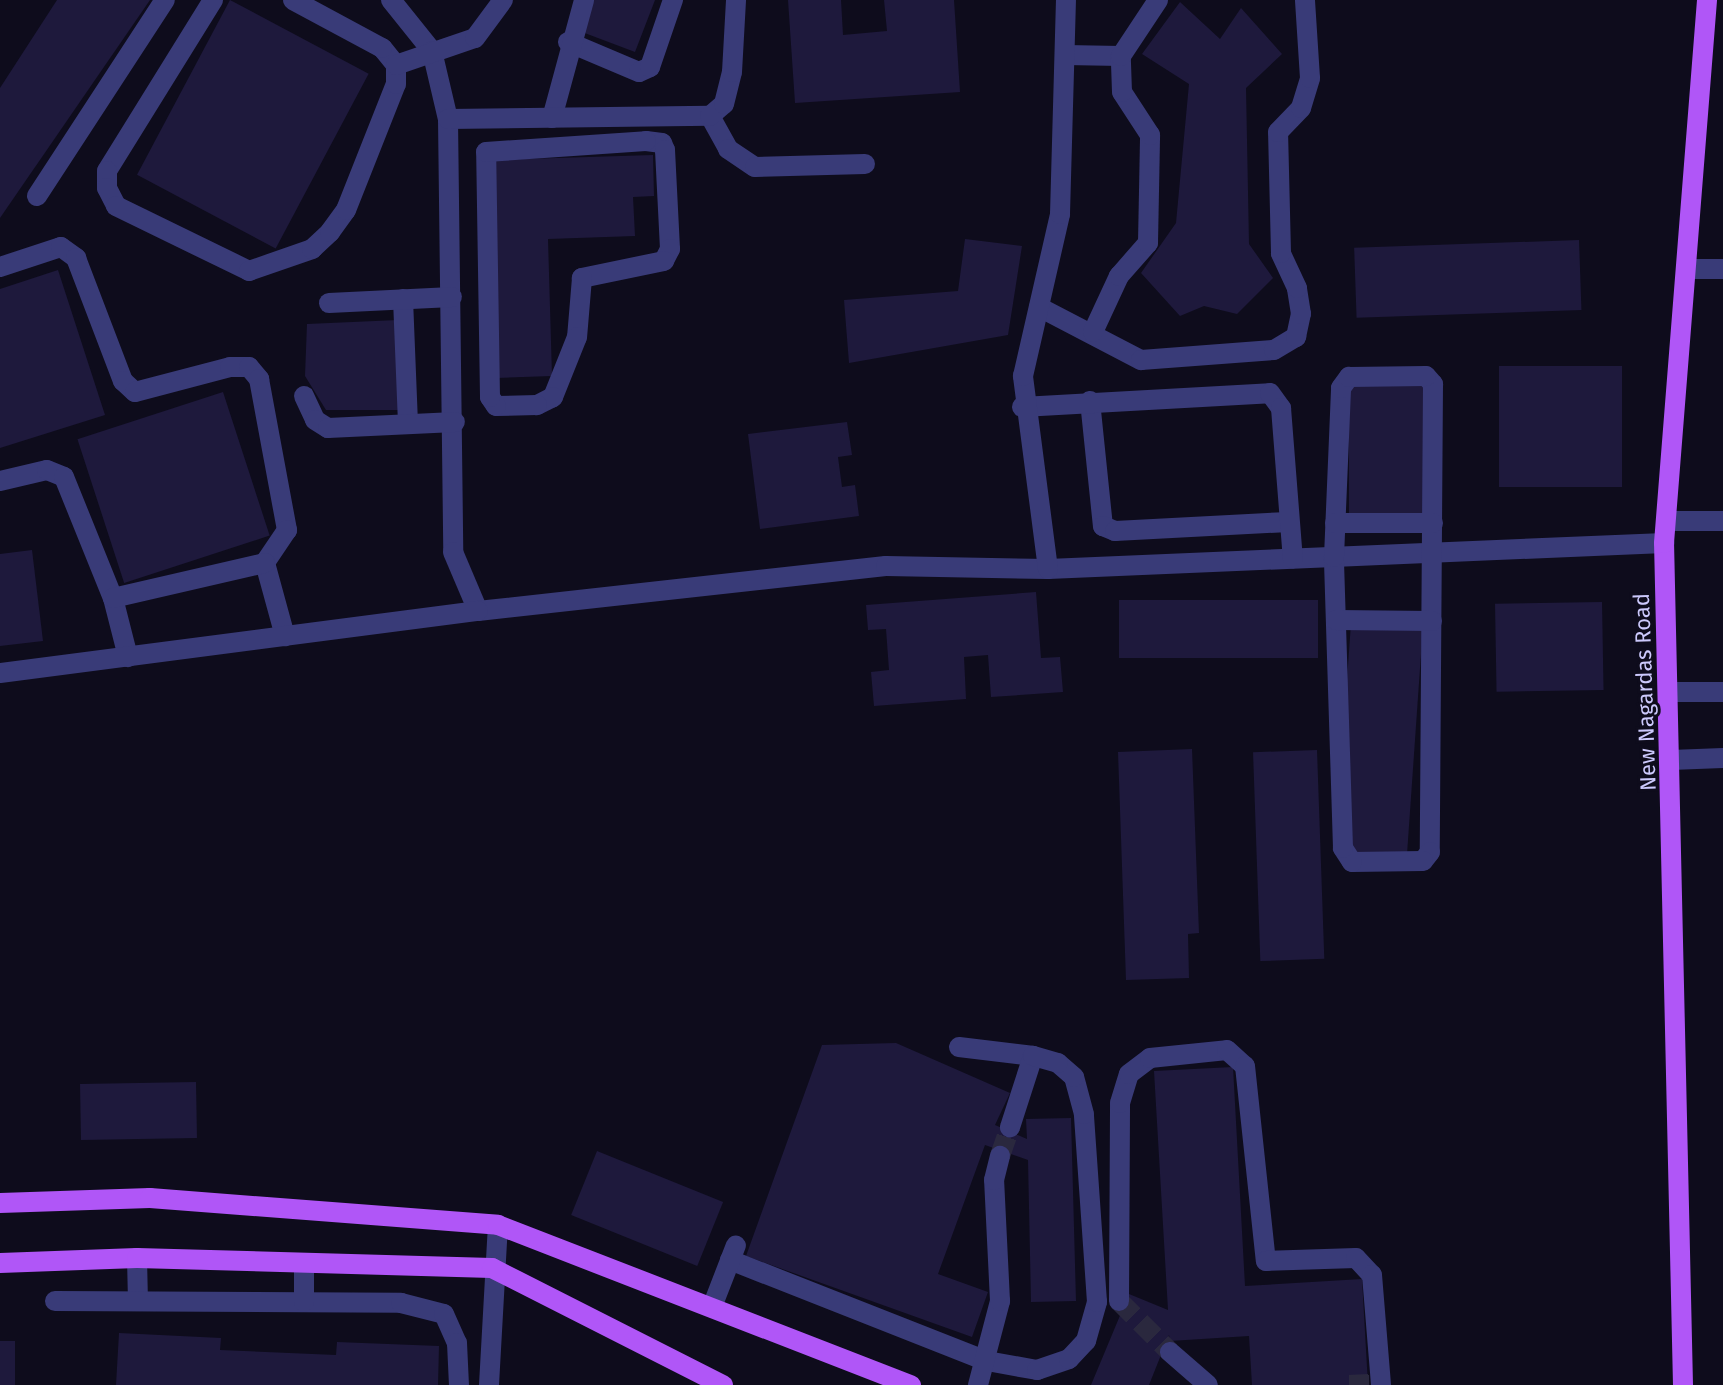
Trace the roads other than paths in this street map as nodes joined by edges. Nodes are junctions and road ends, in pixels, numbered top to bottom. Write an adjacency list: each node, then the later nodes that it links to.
1 (165, 0): 24 (street)
2 (213, 0): 17 (street)
3 (293, 0): 17 (street)
4 (391, 0): 14 (street)
5 (503, 0): 14 (street)
6 (584, 0): 13 (street)
7 (673, 0): 13 (street)
8 (736, 0): 18 (street)
9 (1066, 0): 15 (street)
10 (1158, 0): 16 (street)
11 (1305, 0): 33 (street)
12 (1707, 0): 26 (main road, New Nagardas Road)
13 (568, 42): 19 (street)
14 (432, 51): 17 (street); 20 (street)
15 (1065, 55): 16 (street); 32 (street)
16 (1121, 56): 33 (street)
17 (396, 65)
18 (710, 116): 19 (street); 21 (street)
19 (552, 118): 20 (street)
20 (448, 119): 23 (street)
21 (865, 164)
22 (484, 182): 23 (street); 28 (street); 28 (street)
23 (449, 184): 29 (street)
24 (37, 196)
25 (0, 267): 51 (street)
26 (1687, 269): 27 (street); 40 (main road, New Nagardas Road)
27 (1723, 269)
28 (488, 279): 29 (street)
29 (452, 288): 30 (street); 37 (street)
30 (403, 299): 31 (street); 38 (street)
31 (329, 303)
32 (1039, 307): 33 (street); 36 (street)
33 (1093, 332)
34 (304, 396): 38 (street)
35 (1090, 401): 36 (street); 42 (street); 42 (street)
36 (1022, 407): 52 (street)
37 (455, 422): 38 (street); 54 (street)
38 (408, 424)
39 (0, 481): 53 (street)
40 (1666, 521): 41 (street); 46 (main road, New Nagardas Road)
41 (1723, 521)
42 (1289, 522): 50 (street)
43 (1335, 523): 44 (street); 45 (street); 49 (street)
44 (1388, 523): 45 (street); 48 (street)
45 (1433, 523): 47 (street)
46 (1664, 543): 47 (street); 60 (main road, New Nagardas Road)
47 (1433, 553): 48 (street); 56 (street)
48 (1388, 554): 49 (street)
49 (1334, 557): 50 (street); 55 (street)
50 (1293, 559): 52 (street)
51 (265, 563): 53 (street); 57 (street)
52 (1048, 569): 54 (street)
53 (113, 598): 58 (street)
54 (478, 611): 57 (street)
55 (1336, 620): 56 (street); 56 (street)
56 (1432, 621)
57 (285, 636): 58 (street)
58 (128, 657): 59 (street)
59 (0, 673)
60 (1670, 692): 61 (street); 63 (main road, New Nagardas Road)
61 (1723, 692)
62 (1723, 758): 63 (street)
63 (1671, 760): 89 (main road, New Nagardas Road)
64 (959, 1047): 65 (street)
65 (1033, 1056): 66 (street); 80 (street)
66 (1010, 1127)
67 (1000, 1156): 80 (street)
68 (0, 1203): 69 (main road)
69 (498, 1225): 73 (street); 78 (main road)
70 (137, 1258): 71 (main road); 72 (main road); 75 (street)
71 (0, 1263)
72 (304, 1265): 73 (main road); 77 (street)
73 (492, 1268): 81 (main road); 84 (street)
74 (55, 1301): 75 (street)
75 (138, 1301): 77 (street)
76 (1119, 1301): 82 (street)
77 (304, 1302): 83 (street)
78 (712, 1307): 80 (street); 86 (main road)
79 (1170, 1352): 88 (street)
80 (987, 1361): 87 (street)
81 (698, 1380): 85 (main road)
82 (1377, 1384)
83 (459, 1385)
84 (489, 1385)
85 (723, 1385)
86 (911, 1385)
87 (978, 1385)
88 (1208, 1385)
89 (1683, 1385)

